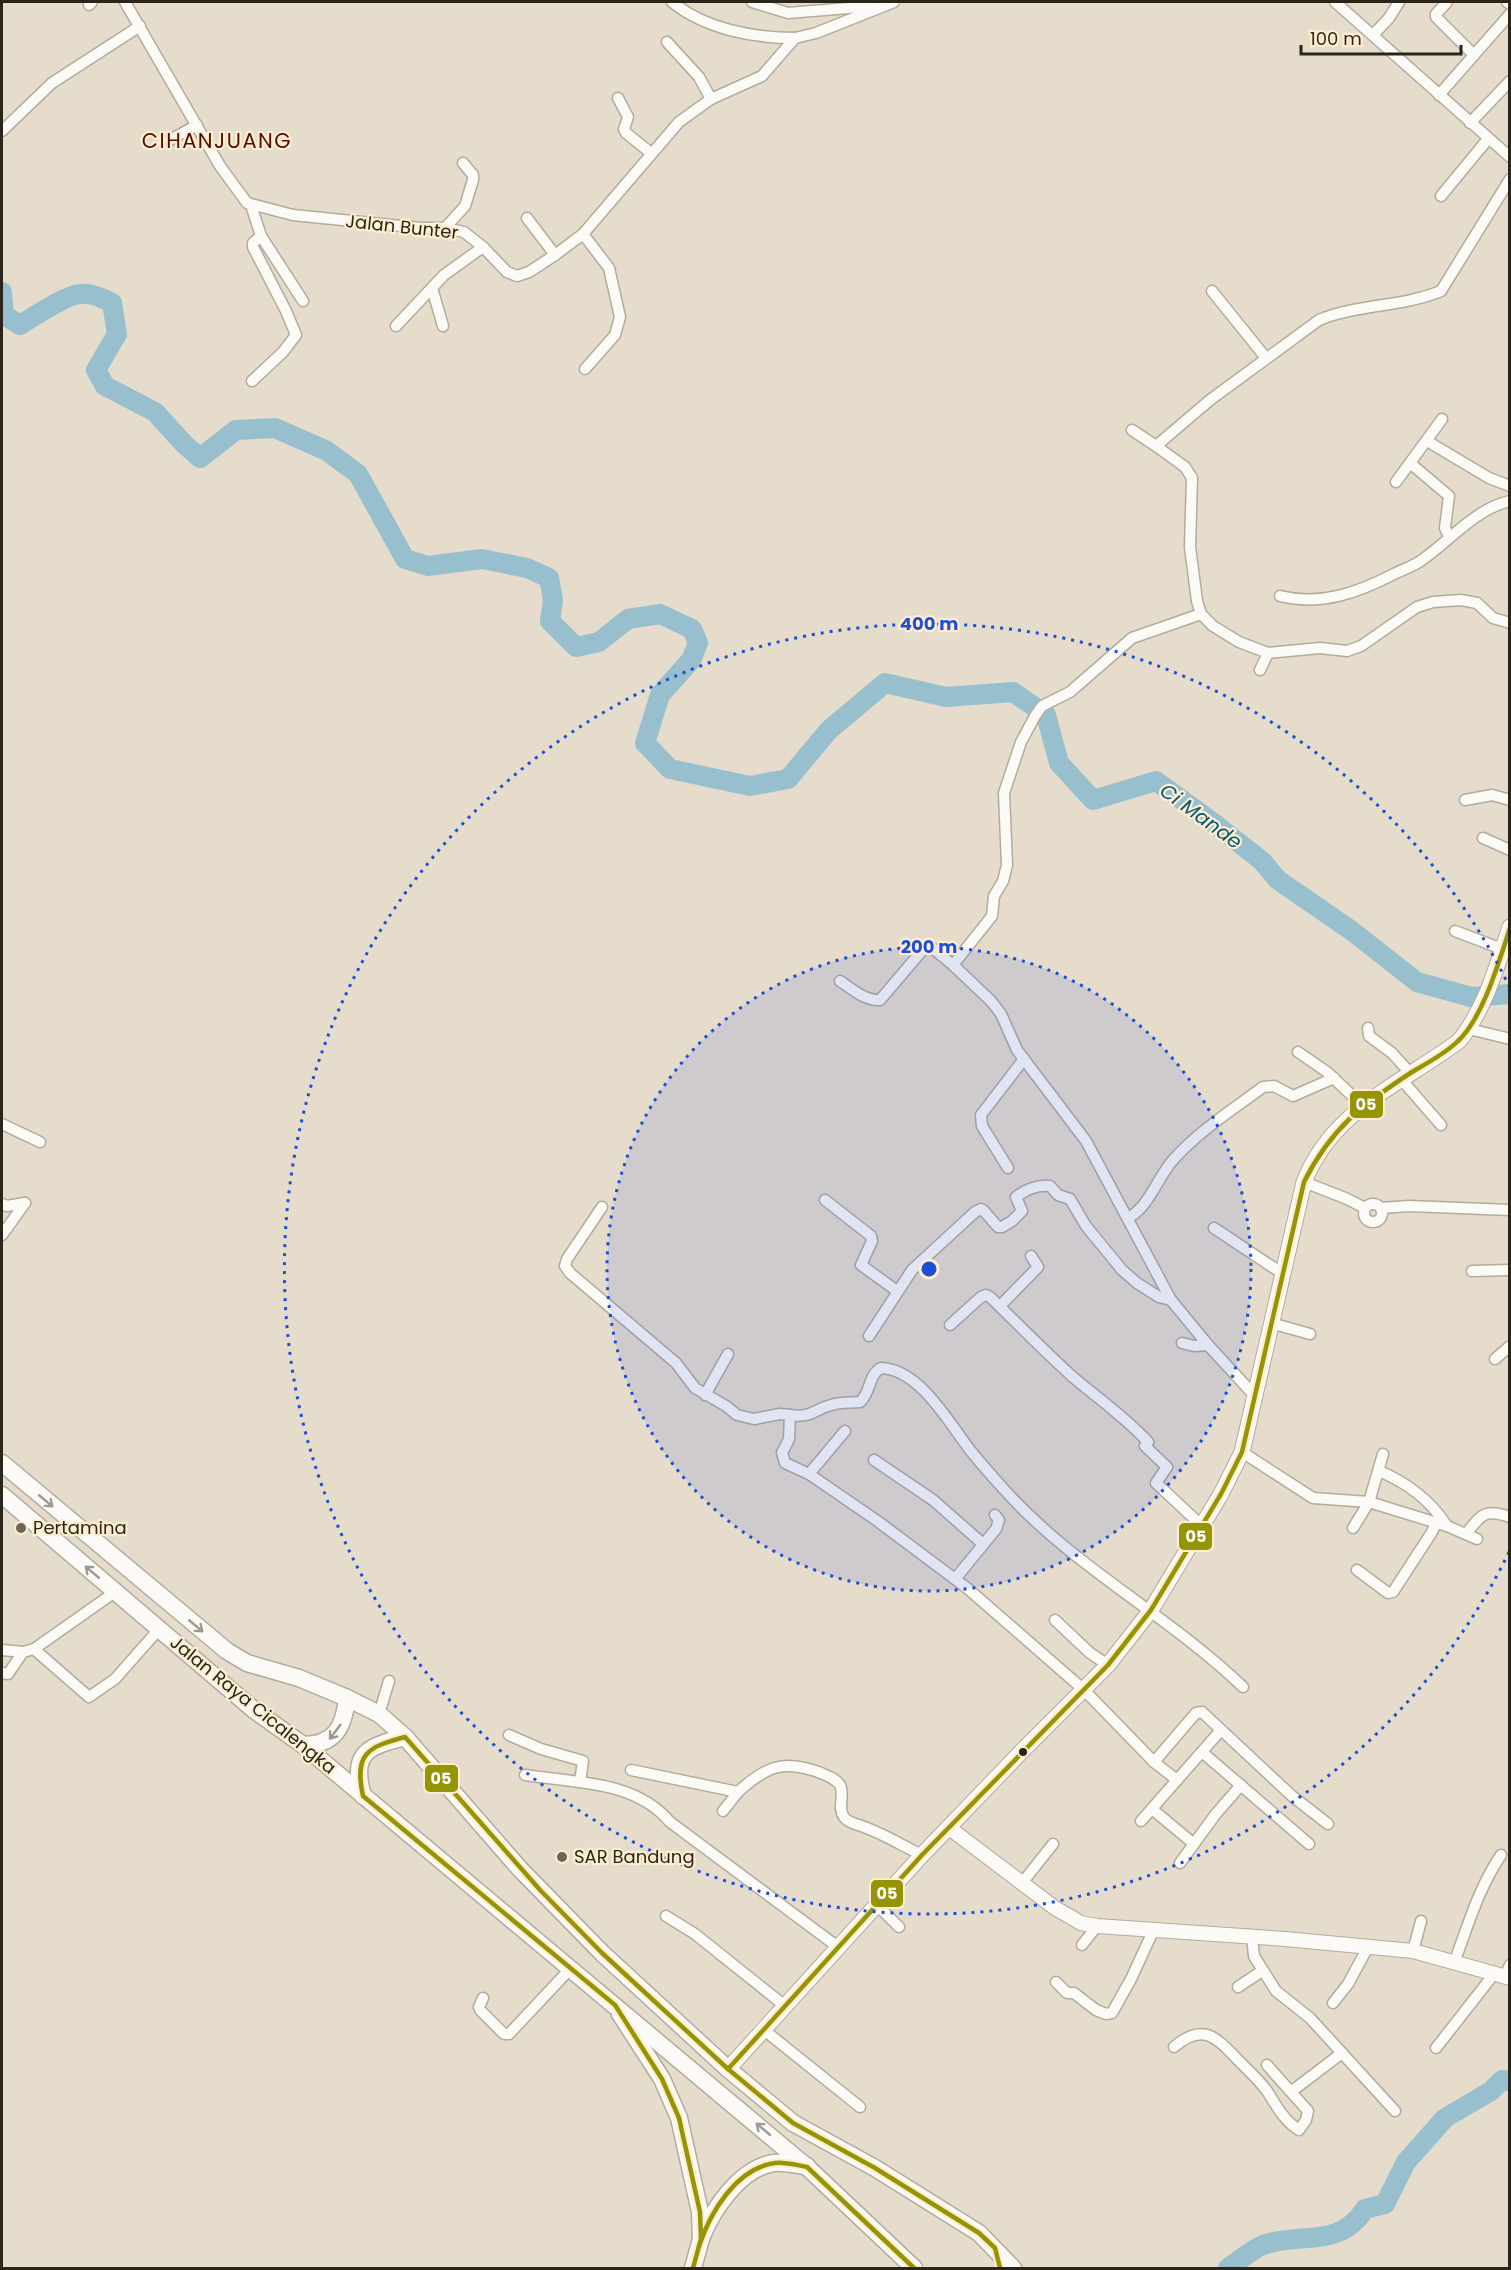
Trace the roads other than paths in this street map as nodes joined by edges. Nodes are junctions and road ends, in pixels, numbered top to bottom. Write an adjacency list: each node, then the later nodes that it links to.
1 (125, 2): 9 (street)
2 (672, 2): 11 (street)
3 (752, 2): 7 (street)
4 (1335, 2): 10 (street)
5 (1399, 2): 10 (street)
6 (1447, 2): 13 (street)
7 (890, 3): 11 (street)
8 (1509, 14): 13 (street)
9 (140, 26): 19 (street); 20 (street)
10 (1373, 35): 15 (street)
11 (795, 38): 17 (street, Jalan Bunter)
12 (667, 42): 17 (street)
13 (1474, 56): 15 (street)
14 (1509, 81): 18 (street)
15 (1439, 95): 18 (street)
16 (618, 98): 23 (street)
17 (711, 99): 23 (street, Jalan Bunter)
18 (1470, 123): 21 (street)
19 (197, 125): 22 (street); 28 (street)
20 (2, 131)
21 (1488, 139): 24 (street); 27 (street)
22 (170, 140)
23 (651, 153): 31 (street, Jalan Bunter)
24 (1509, 157)
25 (463, 163): 30 (street)
26 (1509, 179): 40 (street)
27 (1441, 196)
28 (251, 205): 30 (street, Jalan Bunter); 32 (street)
29 (527, 218): 34 (street)
30 (445, 228): 33 (street, Jalan Bunter)
31 (583, 234): 34 (street, Jalan Bunter); 41 (street)
32 (261, 236): 37 (street); 42 (street)
33 (483, 247): 34 (street, Jalan Bunter); 35 (street)
34 (555, 255)
35 (432, 288): 38 (street); 39 (street)
36 (1212, 291): 40 (street)
37 (303, 301)
38 (396, 326)
39 (443, 326)
40 (1266, 358): 46 (street)
41 (585, 369)
42 (252, 381)
43 (1442, 419): 45 (street)
44 (1132, 430): 46 (street)
45 (1427, 441): 47 (street); 49 (street)
46 (1156, 446): 53 (street)
47 (1410, 463): 48 (street); 51 (street)
48 (1396, 482)
49 (1509, 486)
50 (1509, 501): 51 (street)
51 (1449, 537): 52 (street)
52 (1280, 596)
53 (1201, 614): 55 (street); 64 (street)
54 (1509, 623): 55 (street)
55 (1268, 653): 56 (street)
56 (1260, 670)
57 (1465, 800): 58 (street)
58 (1509, 800)
59 (1483, 838): 60 (street)
60 (1509, 850)
61 (1509, 927): 63 (main road)
62 (1455, 931): 63 (street)
63 (1502, 949): 67 (main road)
64 (953, 965): 65 (street); 70 (street)
65 (840, 981)
66 (1368, 1028): 71 (street)
67 (1469, 1029): 68 (street); 71 (main road)
68 (1509, 1039)
69 (1298, 1052): 72 (street)
70 (1024, 1059): 77 (street); 85 (street)
71 (1406, 1077): 73 (main road); 75 (street)
72 (1334, 1078): 73 (street); 85 (street)
73 (1362, 1105): 78 (main road)
74 (2, 1124): 76 (street)
75 (1441, 1125)
76 (40, 1142)
77 (1008, 1168)
78 (1304, 1182): 82 (street); 91 (main road)
79 (825, 1200): 92 (street)
80 (2, 1204): 87 (street)
81 (602, 1208): 104 (street)
82 (1365, 1208): 83 (street); 83 (street)
83 (1381, 1208): 84 (street)
84 (1509, 1210)
85 (1128, 1218): 93 (street)
86 (1214, 1227): 91 (street)
87 (2, 1235)
88 (1031, 1256): 94 (street)
89 (1509, 1270): 90 (street)
90 (1472, 1271)
91 (1283, 1274): 95 (main road)
92 (897, 1291): 93 (street); 98 (street)
93 (1172, 1300): 100 (street)
94 (1000, 1306): 96 (street); 119 (street)
95 (1271, 1323): 97 (street); 105 (main road)
96 (951, 1325)
97 (1310, 1335)
98 (869, 1336)
99 (1182, 1343): 100 (street)
100 (1208, 1345): 105 (street)
101 (1509, 1346): 103 (street)
102 (728, 1354): 104 (street)
103 (1495, 1359)
104 (705, 1395): 106 (street)
105 (1254, 1395): 108 (main road)
106 (790, 1415): 113 (street); 128 (street)
107 (845, 1431): 113 (street)
108 (1242, 1452): 115 (street); 119 (main road)
109 (1383, 1454): 112 (street)
110 (874, 1460): 124 (street)
111 (2, 1463): 138 (main road, Jalan Raya Cicalengka, one-way to 138)
112 (1379, 1471): 115 (street); 120 (street)
113 (809, 1473): 126 (street)
114 (2, 1496): 127 (main road, Jalan Raya Cicalengka, one-way to 114)
115 (1369, 1502): 118 (street); 121 (street)
116 (995, 1515): 124 (street)
117 (1509, 1517): 122 (street)
118 (1436, 1523): 120 (street); 125 (street)
119 (1202, 1526): 128 (main road)
120 (1447, 1526): 122 (street)
121 (1353, 1528)
122 (1466, 1534): 123 (street)
123 (1477, 1539)
124 (983, 1544): 126 (street)
125 (1357, 1570)
126 (955, 1579): 137 (street)
127 (115, 1592): 130 (main road, Jalan Raya Cicalengka); 132 (street)
128 (1151, 1610): 133 (main road); 136 (street)
129 (1055, 1620): 133 (street)
130 (160, 1628): 132 (street); 143 (main road, Jalan Raya Cicalengka)
131 (2, 1650): 132 (street)
132 (29, 1650): 134 (street)
133 (1108, 1665): 137 (main road)
134 (2, 1673)
135 (390, 1681): 139 (street)
136 (1243, 1687)
137 (1084, 1690): 145 (street); 157 (main road)
138 (347, 1698): 139 (main road, Jalan Raya Cicalengka); 143 (main road, one-way to 143)
139 (379, 1714): 142 (main road, Jalan Raya Cicalengka)
140 (1221, 1730): 144 (street); 145 (street); 156 (street)
141 (508, 1736): 149 (street)
142 (405, 1737): 152 (main road); 191 (main road, Jalan Raya Cicalengka)
143 (303, 1745): 152 (main road, Jalan Raya Cicalengka)
144 (1202, 1752): 148 (street); 150 (street)
145 (1154, 1762): 148 (street)
146 (631, 1770): 151 (street)
147 (525, 1775): 149 (street)
148 (1177, 1780): 153 (street)
149 (580, 1782): 173 (street)
150 (1241, 1785): 159 (street); 160 (street)
151 (738, 1792): 154 (street); 161 (street)
152 (363, 1796): 177 (main road, Jalan Raya Cicalengka)
153 (1152, 1809): 155 (street); 159 (street)
154 (723, 1811)
155 (1141, 1821)
156 (1328, 1824)
157 (948, 1827): 161 (main road); 164 (street)
158 (1053, 1844): 164 (street)
159 (1194, 1844): 163 (street)
160 (1309, 1844)
161 (922, 1855): 165 (main road)
162 (1502, 1855): 176 (street)
163 (1180, 1863)
164 (1023, 1883): 168 (street)
165 (876, 1905): 169 (street); 173 (main road)
166 (666, 1916): 185 (street)
167 (1421, 1921): 175 (street)
168 (1097, 1926): 170 (street); 172 (street)
169 (899, 1927)
170 (1154, 1929): 171 (street); 180 (street)
171 (1252, 1937): 174 (street); 178 (street)
172 (1082, 1945)
173 (838, 1947): 185 (main road)
174 (1368, 1947): 175 (street); 183 (street)
175 (1413, 1951): 176 (street)
176 (1454, 1963): 179 (street)
177 (571, 1968): 182 (street); 184 (main road, Jalan Raya Cicalengka)
178 (1262, 1971): 181 (street); 189 (street)
179 (1504, 1974): 188 (street)
180 (1056, 1982)
181 (1238, 1986)
182 (483, 1998)
183 (1333, 2003)
184 (615, 2005): 195 (main road, Jalan Raya Cicalengka, one-way to 184); 196 (main road)
185 (785, 2006): 186 (main road)
186 (764, 2030): 191 (main road); 193 (street)
187 (1173, 2047): 192 (street)
188 (1436, 2048)
189 (1342, 2053): 192 (street); 194 (street)
190 (1267, 2065): 192 (street)
191 (728, 2069): 197 (main road, Jalan Raya Cicalengka)
192 (1292, 2091)
193 (860, 2107)
194 (1395, 2111)
195 (807, 2167): 196 (main road); 199 (main road, Jalan Raya Cicalengka)
196 (701, 2239): 198 (main road)
197 (994, 2248): 200 (main road); 201 (main road, Jalan Raya Cicalengka)
198 (693, 2268)
199 (914, 2268)
200 (1000, 2268)
201 (1013, 2268)

